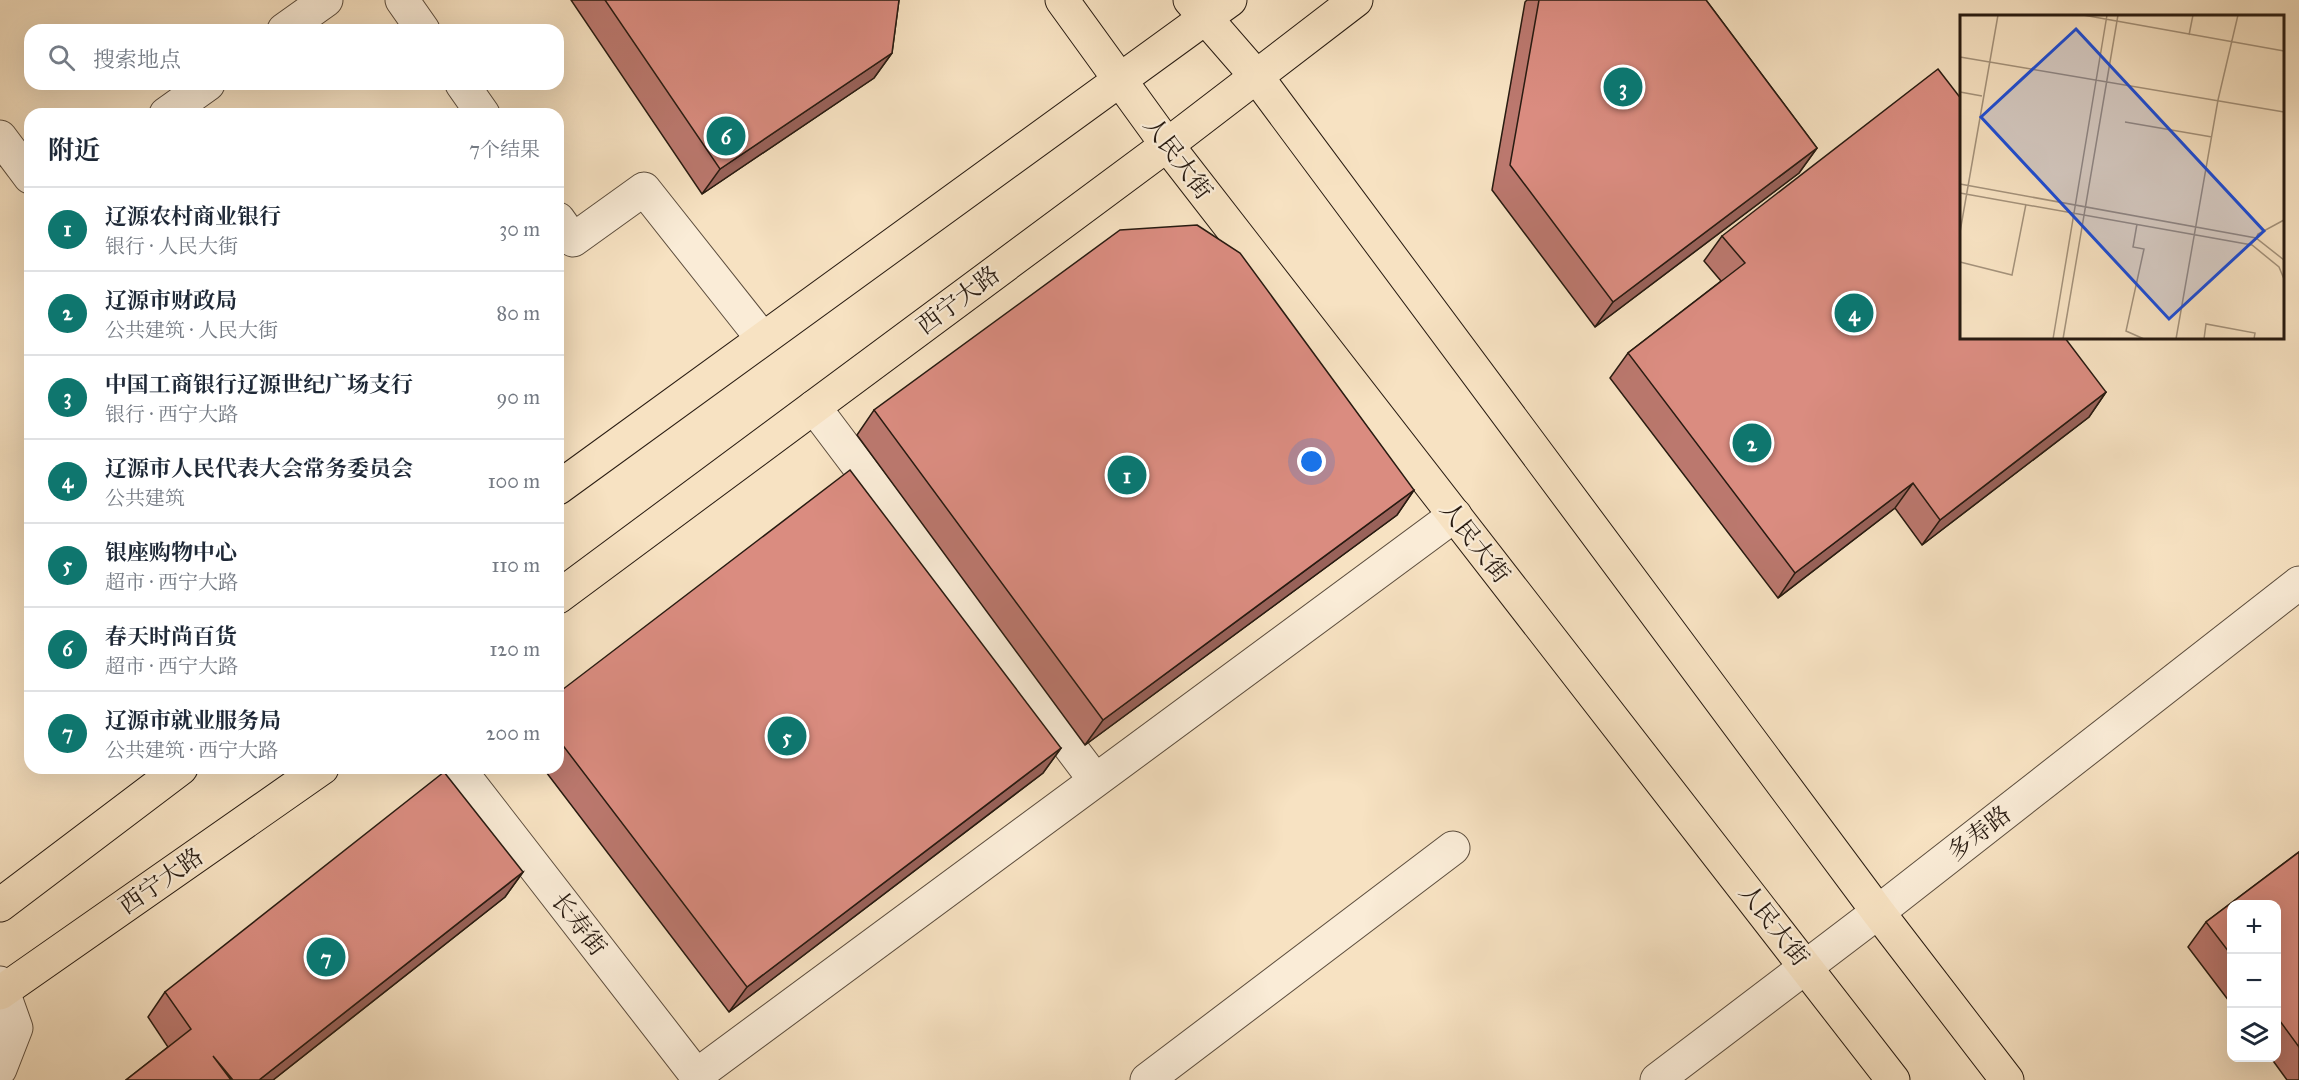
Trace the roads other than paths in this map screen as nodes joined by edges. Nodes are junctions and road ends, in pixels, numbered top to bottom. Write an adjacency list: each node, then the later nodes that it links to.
1 (326, 0): 6 (street)
2 (402, 0): 7 (street)
3 (1062, 0): 9 (main road, 人民大街)
4 (1356, 0): 8 (main road, 西宁大路)
5 (1209, 6): 8 (main road); 9 (main road)
6 (292, 24)
7 (419, 24)
8 (1257, 77): 15 (main road, 西宁大路); 30 (main road)
9 (1119, 78): 15 (main road, 人民大街); 18 (main road)
10 (200, 90): 12 (street)
11 (466, 90): 13 (street)
12 (174, 108)
13 (479, 108)
14 (0, 137): 16 (street)
15 (1167, 146): 19 (main road, 西宁大路); 21 (main road, 人民大街)
16 (24, 169)
17 (564, 227): 18 (street)
18 (762, 338): 20 (main road)
19 (814, 407): 23 (main road, 西宁大路); 27 (street)
20 (564, 484)
21 (1455, 515): 27 (street); 31 (main road, 人民大街)
22 (2299, 583): 30 (street, 多寿路)
23 (564, 593)
24 (173, 774): 29 (main road)
25 (313, 774): 32 (main road, 西宁大路)
26 (463, 774): 34 (street, 长寿街)
27 (1095, 780): 34 (street)
28 (1453, 848): 35 (street)
29 (0, 905)
30 (1878, 912): 31 (street, 多寿路); 38 (main road)
31 (1806, 966): 36 (street, 多寿路); 37 (main road, 人民大街)
32 (1, 989): 33 (street)
33 (0, 1069)
34 (699, 1078)
35 (1147, 1080)
36 (1657, 1080)
37 (1893, 1080)
38 (2007, 1080)

